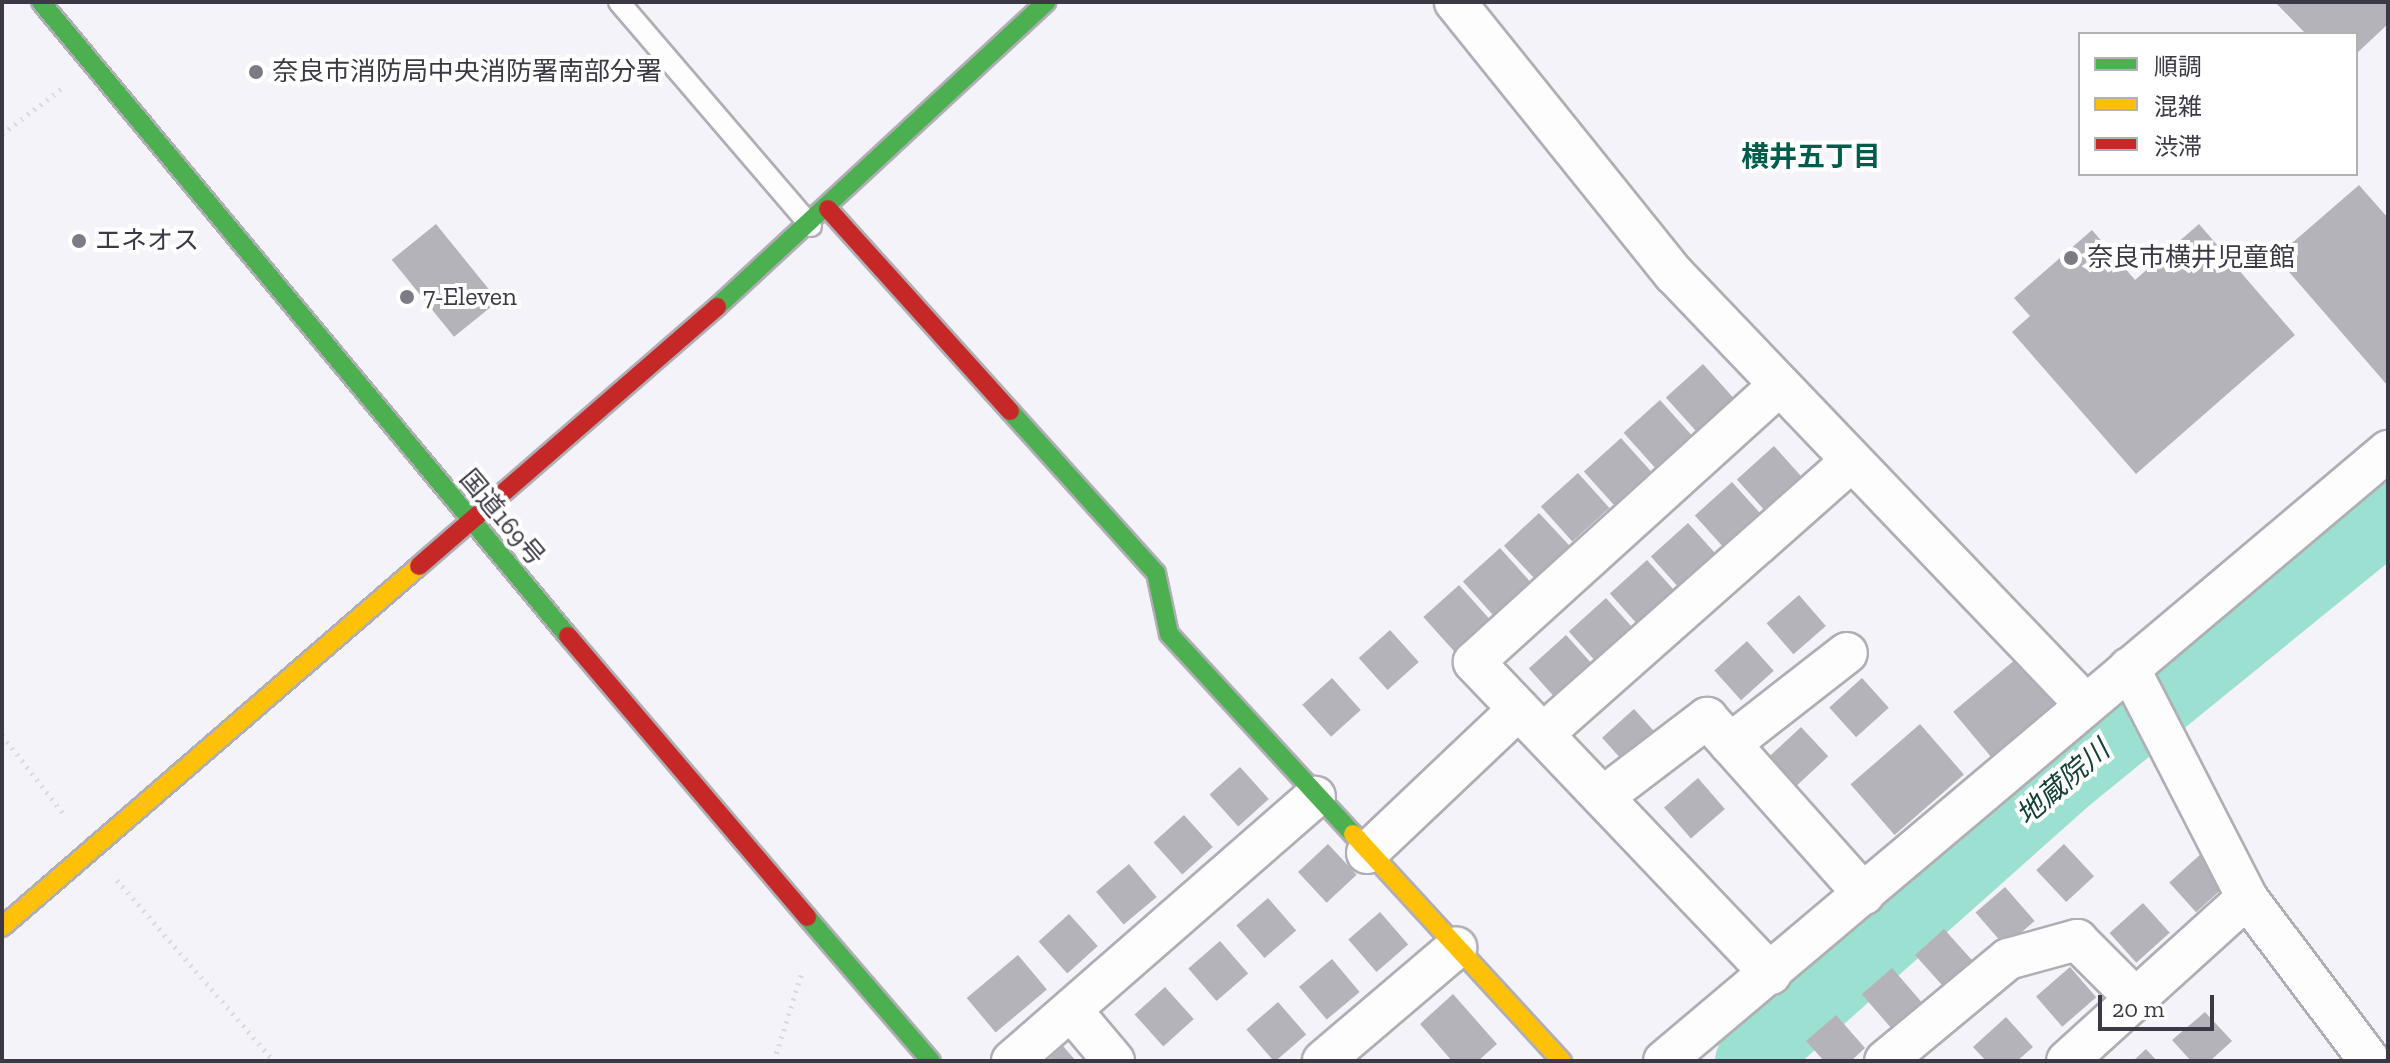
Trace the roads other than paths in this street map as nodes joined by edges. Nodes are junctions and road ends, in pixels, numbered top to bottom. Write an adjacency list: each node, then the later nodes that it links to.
1 (41, 2): 10 (main road, 国道169号)
2 (619, 2): 6 (lane)
3 (1046, 2): 5 (main road)
4 (1455, 2): 7 (street)
5 (828, 209): 6 (main road); 16 (main road)
6 (811, 226): 10 (main road)
7 (1779, 385): 9 (street); 14 (street)
8 (2388, 451): 12 (street)
9 (1852, 461): 13 (street); 14 (street)
10 (469, 521): 21 (main road); 27 (main road, 国道169号)
11 (1847, 653): 15 (street)
12 (2137, 685): 13 (street); 20 (street)
13 (2085, 704): 19 (street)
14 (1531, 722): 17 (street); 18 (street)
15 (1730, 744): 17 (street); 19 (street)
16 (1315, 797): 18 (main road); 25 (street)
17 (1603, 797): 23 (street)
18 (1367, 853): 22 (main road)
19 (1864, 894): 23 (street)
20 (2247, 898): 24 (street); 26 (street)
21 (2, 927)
22 (1456, 948): 30 (street); 31 (main road)
23 (1771, 974): 32 (street)
24 (2136, 999): 33 (street); 34 (street)
25 (1071, 1010): 28 (street); 29 (street)
26 (2366, 1060)
27 (931, 1061)
28 (1012, 1061)
29 (1114, 1061)
30 (1323, 1061)
31 (1562, 1061)
32 (1664, 1061)
33 (1885, 1061)
34 (2067, 1061)

